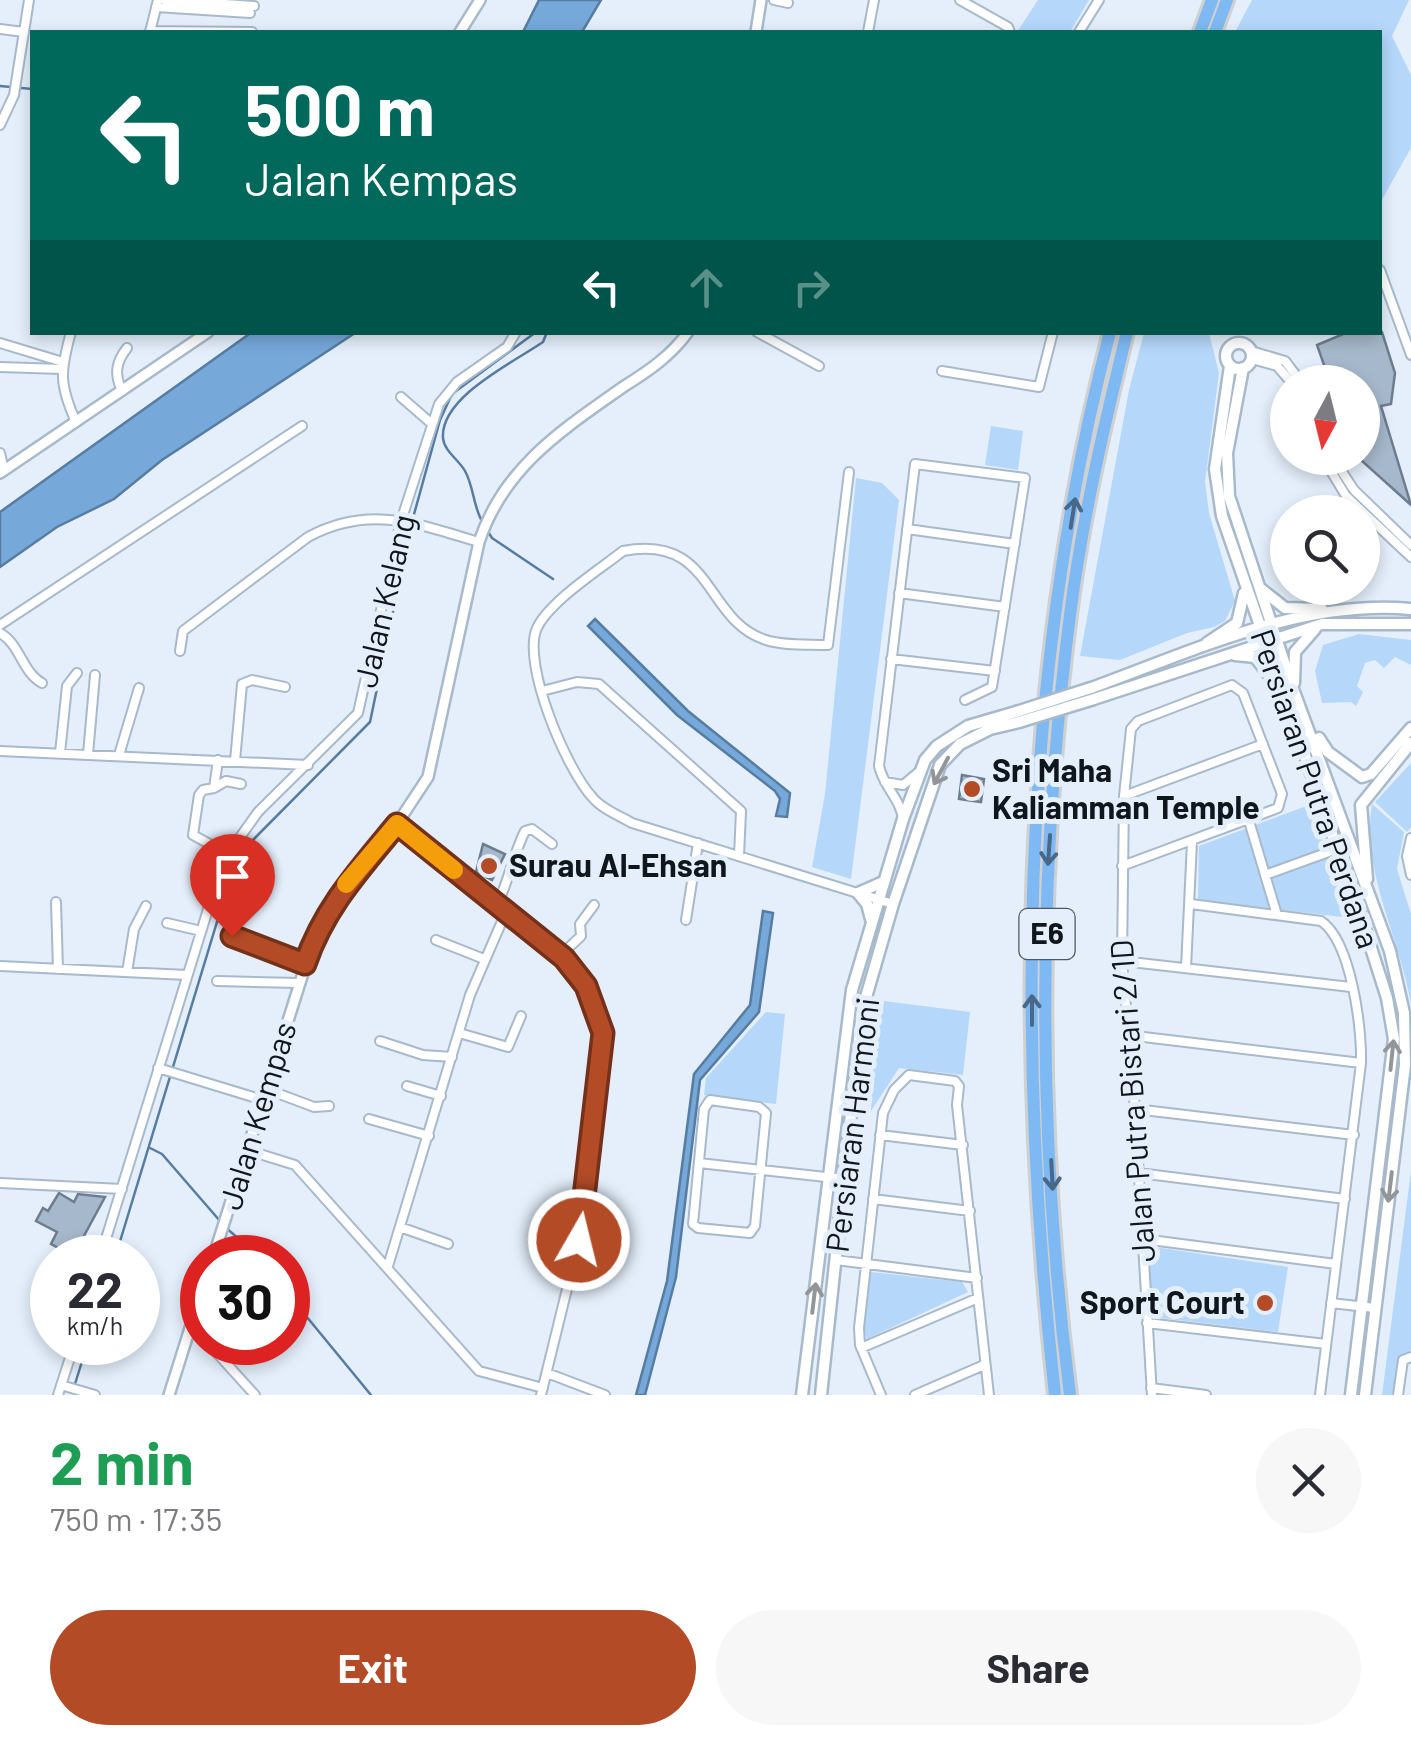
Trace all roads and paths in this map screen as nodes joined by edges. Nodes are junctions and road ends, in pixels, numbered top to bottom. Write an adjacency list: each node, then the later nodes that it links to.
1 (29, 0): 22 (street)
2 (476, 0): 15 (street)
3 (761, 0): 16 (street)
4 (774, 0): 11 (street)
5 (874, 0): 17 (street)
6 (960, 0): 18 (street)
7 (1099, 0): 19 (street)
8 (1212, 0): 20 (highway)
9 (1227, 0): 21 (highway)
10 (160, 2): 12 (street); 14 (street)
11 (788, 3)
12 (252, 10)
13 (0, 29): 22 (street)
14 (151, 30)
15 (461, 30)
16 (756, 30)
17 (868, 30)
18 (1009, 30)
19 (1080, 30)
20 (1201, 30)
21 (1216, 30)
22 (24, 32): 23 (street)
23 (0, 125)
24 (1382, 276): 35 (street)
25 (70, 335): 39 (street)
26 (204, 335): 44 (street)
27 (514, 335): 47 (street, Jalan Kelang)
28 (685, 335): 56 (street, Jalan Kempas)
29 (762, 335): 40 (street)
30 (1053, 335): 43 (street)
31 (1109, 335): 209 (highway, E6, one-way to 31)
32 (1125, 335): 210 (highway, E6, one-way to 210)
33 (0, 343): 39 (street)
34 (127, 348): 44 (street)
35 (1411, 356)
36 (1249, 359): 37 (street); 38 (street); 41 (main road); 41 (main road); 60 (main road, Persiaran Putra Perdana)
37 (1273, 365)
38 (1287, 365)
39 (62, 366): 42 (street); 46 (street)
40 (818, 366)
41 (1230, 366): 61 (main road, Persiaran Putra Perdana)
42 (0, 367)
43 (942, 371)
44 (122, 391): 46 (street)
45 (401, 398): 47 (street)
46 (76, 422): 50 (street)
47 (432, 424): 54 (street, Jalan Kelang)
48 (302, 426): 67 (street)
49 (0, 452): 50 (street)
50 (2, 471)
51 (849, 472): 82 (street)
52 (1332, 475): 59 (street)
53 (1342, 475): 58 (street)
54 (404, 522): 56 (street); 73 (street); 96 (street, Jalan Kelang)
55 (907, 528): 57 (street); 57 (street); 62 (street)
56 (482, 532): 104 (street, Jalan Kempas)
57 (1016, 544): 63 (street)
58 (1411, 545)
59 (1411, 557)
60 (1257, 584): 64 (main road); 71 (main road, Persiaran Putra Perdana)
61 (1244, 585): 71 (main road, Persiaran Putra Perdana); 72 (main road)
62 (899, 593): 63 (street); 75 (street)
63 (1005, 607): 76 (street)
64 (1328, 609): 65 (main road); 71 (main road, Persiaran Harmoni)
65 (1411, 609)
66 (1322, 624): 68 (main road, Persiaran Putra Perdana); 70 (main road, Persiaran Putra Perdana); 83 (main road)
67 (0, 625)
68 (1411, 625)
69 (0, 633): 79 (street)
70 (1292, 633): 71 (main road, Persiaran Harmoni)
71 (1268, 634): 72 (main road, Persiaran Harmoni); 74 (main road, Persiaran Harmoni); 83 (main road, Persiaran Putra Perdana)
72 (1203, 648): 84 (main road, Persiaran Harmoni)
73 (180, 651)
74 (1215, 656): 83 (main road); 84 (main road, Persiaran Harmoni)
75 (891, 659): 76 (street); 98 (street)
76 (995, 672): 85 (street)
77 (77, 673): 91 (street)
78 (96, 675): 92 (street)
79 (42, 682)
80 (285, 687): 95 (street)
81 (139, 688): 93 (street)
82 (542, 691): 107 (street); 111 (street)
83 (1287, 691): 87 (main road, Persiaran Putra Perdana); 109 (main road, Persiaran Putra Perdana)
84 (1093, 694): 86 (main road, Persiaran Harmoni, bridge)
85 (965, 700)
86 (1017, 717): 97 (main road, Persiaran Harmoni); 120 (main road, Persiaran Harmoni, one-way to 120)
87 (1310, 725): 88 (main road); 116 (main road, Persiaran Putra Perdana)
88 (1410, 736): 116 (main road)
89 (1263, 744): 101 (street); 101 (street, Jalan Putra Bistari 2/1D); 103 (street)
90 (0, 750): 91 (street)
91 (60, 752): 92 (street)
92 (88, 754): 93 (street)
93 (119, 755): 94 (street)
94 (218, 760): 95 (street); 100 (street)
95 (235, 761): 96 (street)
96 (308, 765): 110 (street, Jalan Kelang)
97 (922, 769): 98 (street, Persiaran Harmoni); 102 (main road, Persiaran Harmoni)
98 (886, 782): 102 (street)
99 (241, 784): 100 (street)
100 (214, 788): 110 (street)
101 (1124, 796): 112 (street, Jalan Putra Bistari 2/1D)
102 (903, 819): 115 (main road, Persiaran Harmoni)
103 (1249, 822): 106 (street); 113 (street)
104 (397, 824): 122 (street); 136 (street, Jalan Kempas)
105 (1411, 838): 114 (street)
106 (1192, 842): 112 (street); 121 (street)
107 (698, 843): 111 (street); 127 (street)
108 (552, 844): 122 (street)
109 (1336, 849): 113 (street); 185 (main road, Persiaran Putra Perdana, one-way to 109)
110 (226, 854): 130 (street, Jalan Kelang)
111 (739, 856): 117 (street)
112 (1122, 866): 135 (street, Jalan Putra Bistari 2/1D)
113 (1266, 875): 126 (street)
114 (1411, 875)
115 (884, 881): 117 (main road); 118 (main road, Persiaran Harmoni)
116 (1369, 892): 186 (main road, Persiaran Putra Perdana, one-way to 186)
117 (858, 893): 118 (street); 129 (main road)
118 (878, 900): 120 (street); 129 (main road, Persiaran Harmoni)
119 (56, 902): 139 (street)
120 (893, 904): 167 (main road, Persiaran Harmoni)
121 (1192, 904): 126 (street); 138 (street)
122 (497, 905): 125 (street)
123 (594, 905): 133 (street)
124 (146, 906): 140 (street)
125 (506, 912): 133 (street); 134 (street)
126 (1277, 915): 144 (street)
127 (686, 920)
128 (168, 922): 130 (street)
129 (872, 923): 166 (main road, Persiaran Harmoni)
130 (201, 931): 141 (street, Jalan Kelang)
131 (232, 936): 136 (street)
132 (436, 940): 134 (street)
133 (561, 956): 195 (street)
134 (484, 959): 146 (street)
135 (1122, 961): 138 (street); 147 (street, Jalan Putra Bistari 2/1D)
136 (305, 964): 143 (street, Jalan Kempas)
137 (0, 966): 139 (street)
138 (1186, 968): 144 (street)
139 (58, 969): 140 (street)
140 (126, 972): 141 (street)
141 (188, 974): 151 (street, Jalan Kelang)
142 (217, 981): 143 (street)
143 (299, 983): 153 (street, Jalan Kempas)
144 (1351, 987): 150 (street)
145 (521, 1016): 146 (street)
146 (459, 1033): 149 (street)
147 (1126, 1035): 150 (street); 156 (street, Jalan Putra Bistari 2/1D)
148 (380, 1041): 149 (street)
149 (452, 1057): 154 (street)
150 (1361, 1062): 160 (street)
151 (158, 1068): 153 (street); 169 (street, Jalan Kelang)
152 (408, 1086): 154 (street)
153 (264, 1095): 155 (street); 162 (street, Jalan Kempas)
154 (441, 1096): 159 (street)
155 (329, 1106)
156 (1136, 1109): 160 (street); 165 (street, Jalan Putra Bistari 2/1D)
157 (369, 1119): 159 (street)
158 (880, 1135): 161 (street); 161 (street); 170 (street)
159 (429, 1136): 173 (street)
160 (1354, 1136): 171 (street)
161 (963, 1146): 172 (street)
162 (247, 1150): 175 (street, Jalan Kempas); 181 (street)
163 (699, 1163): 164 (street); 164 (street); 164 (street)
164 (761, 1170): 166 (street)
165 (1139, 1172): 171 (street); 176 (street, Jalan Putra Bistari 2/1D)
166 (828, 1177): 167 (street); 204 (main road, Persiaran Harmoni, one-way to 166)
167 (844, 1179): 178 (main road, Persiaran Harmoni)
168 (0, 1184): 169 (street)
169 (122, 1189): 174 (street, Jalan Kelang)
170 (873, 1199): 172 (street); 179 (street)
171 (1345, 1200): 180 (street)
172 (970, 1212): 182 (street)
173 (400, 1228): 177 (street); 181 (street)
174 (107, 1235)
175 (220, 1235)
176 (1142, 1239): 180 (street); 187 (street, Jalan Putra Bistari 2/1D)
177 (448, 1244)
178 (836, 1260): 179 (street); 205 (main road, Persiaran Harmoni)
179 (865, 1264): 182 (street); 189 (street)
180 (1336, 1264): 184 (street)
181 (388, 1266): 197 (street)
182 (977, 1278): 183 (street)
183 (978, 1298): 189 (street); 194 (street)
184 (1331, 1303): 185 (street); 188 (street)
185 (1360, 1306): 186 (street); 213 (main road, Persiaran Putra Perdana)
186 (1375, 1308): 214 (main road, Persiaran Putra Perdana)
187 (1147, 1323): 188 (street); 198 (street, Jalan Putra Bistari 2/1D)
188 (1326, 1344): 212 (street)
189 (862, 1348): 206 (street)
190 (1411, 1357): 215 (street)
191 (180, 1359): 201 (street)
192 (69, 1365): 196 (street)
193 (227, 1365): 202 (street)
194 (984, 1365): 207 (street); 208 (street)
195 (547, 1373): 197 (street); 203 (street)
196 (64, 1386): 199 (street); 200 (street)
197 (542, 1391)
198 (1151, 1391): 211 (street)
199 (58, 1395)
200 (95, 1395)
201 (169, 1395)
202 (255, 1395)
203 (605, 1395)
204 (802, 1395)
205 (821, 1395)
206 (881, 1395)
207 (915, 1395)
208 (989, 1395)
209 (1055, 1395)
210 (1070, 1395)
211 (1206, 1395)
212 (1320, 1395)
213 (1351, 1395)
214 (1365, 1395)
215 (1398, 1395)

